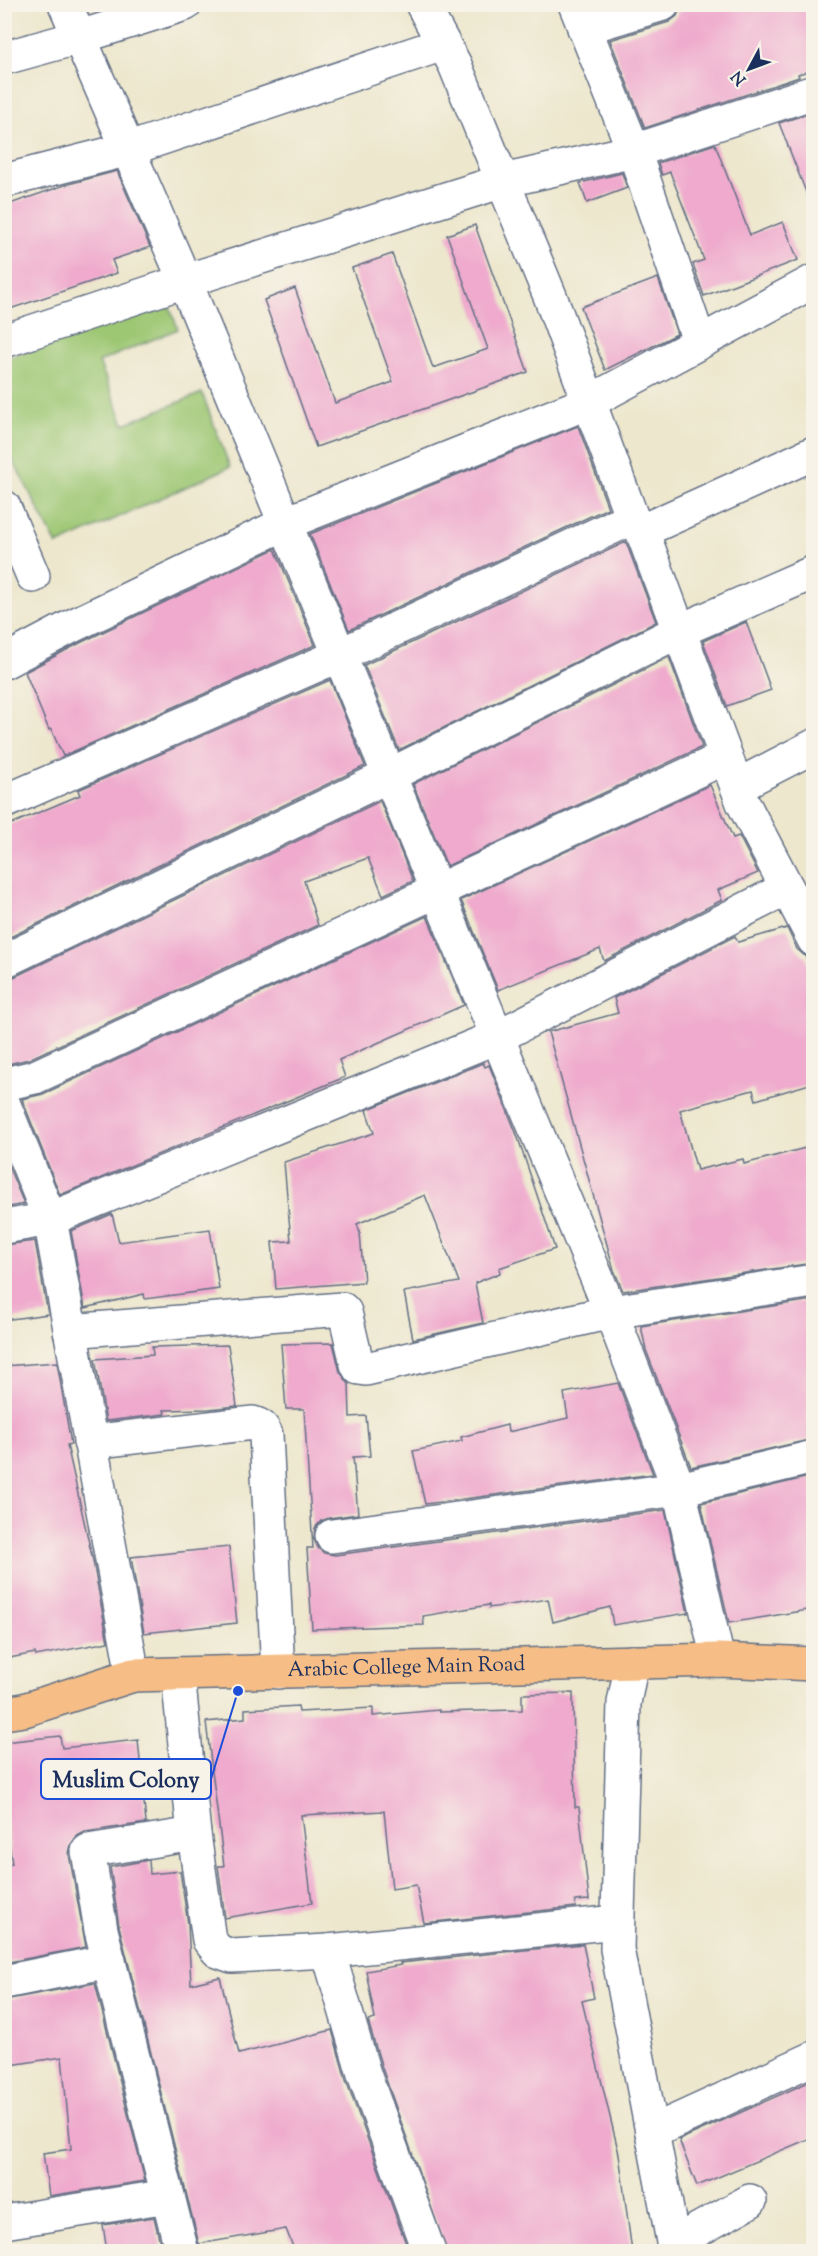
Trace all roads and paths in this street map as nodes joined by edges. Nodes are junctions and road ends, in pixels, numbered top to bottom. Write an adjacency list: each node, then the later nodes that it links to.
1 (65, 4): 6 (street)
2 (185, 4): 6 (street)
3 (422, 4): 7 (street)
4 (663, 4): 5 (street)
5 (580, 16): 11 (street)
6 (80, 37): 8 (street); 10 (street)
7 (443, 44): 10 (street); 13 (street)
8 (4, 58)
9 (813, 92): 11 (street)
10 (129, 148): 12 (street); 15 (street)
11 (634, 151): 13 (street); 17 (street)
12 (4, 181)
13 (503, 181): 15 (street); 18 (street)
14 (813, 280): 17 (street)
15 (185, 281): 16 (street); 21 (street)
16 (4, 341)
17 (699, 341): 18 (street)
18 (589, 402): 21 (street); 22 (street)
19 (813, 453): 22 (street)
20 (4, 507): 24 (street)
21 (286, 523): 26 (street); 27 (street)
22 (637, 525): 25 (street); 26 (street)
23 (813, 572): 25 (street)
24 (33, 576)
25 (679, 631): 29 (street); 30 (street)
26 (340, 655): 30 (street); 31 (street)
27 (4, 663)
28 (813, 746): 29 (street)
29 (732, 772): 32 (street); 33 (street)
30 (390, 775): 33 (street); 35 (street)
31 (4, 802)
32 (787, 888): 34 (street); 36 (street)
33 (438, 892): 36 (street); 37 (street)
34 (813, 940)
35 (4, 961)
36 (499, 1036): 39 (street); 42 (street)
37 (4, 1084)
38 (4, 1105): 39 (street)
39 (50, 1220): 40 (street); 43 (street)
40 (4, 1227)
41 (813, 1281): 42 (street)
42 (611, 1312): 43 (street); 46 (street)
43 (70, 1331): 44 (street)
44 (90, 1442): 51 (street); 53 (street)
45 (813, 1457): 46 (street)
46 (679, 1489): 47 (street); 48 (street)
47 (332, 1536)
48 (718, 1660): 49 (main road, Arabic College Main Road); 50 (main road, Arabic College Main Road)
49 (632, 1662): 51 (main road, Arabic College Main Road); 56 (street)
50 (813, 1664)
51 (278, 1672): 52 (main road, Arabic College Main Road)
52 (178, 1674): 53 (main road, Arabic College Main Road); 55 (street)
53 (133, 1676): 54 (main road, Arabic College Main Road)
54 (4, 1713)
55 (194, 1834): 57 (street); 58 (street)
56 (617, 1922): 57 (street); 61 (street)
57 (328, 1951): 67 (street)
58 (109, 1961): 59 (street); 62 (street)
59 (4, 1982)
60 (813, 2058): 61 (street)
61 (652, 2132): 65 (street)
62 (168, 2196): 64 (street); 66 (street)
63 (750, 2201): 65 (street)
64 (4, 2222)
65 (675, 2247)
66 (182, 2252)
67 (429, 2252)

